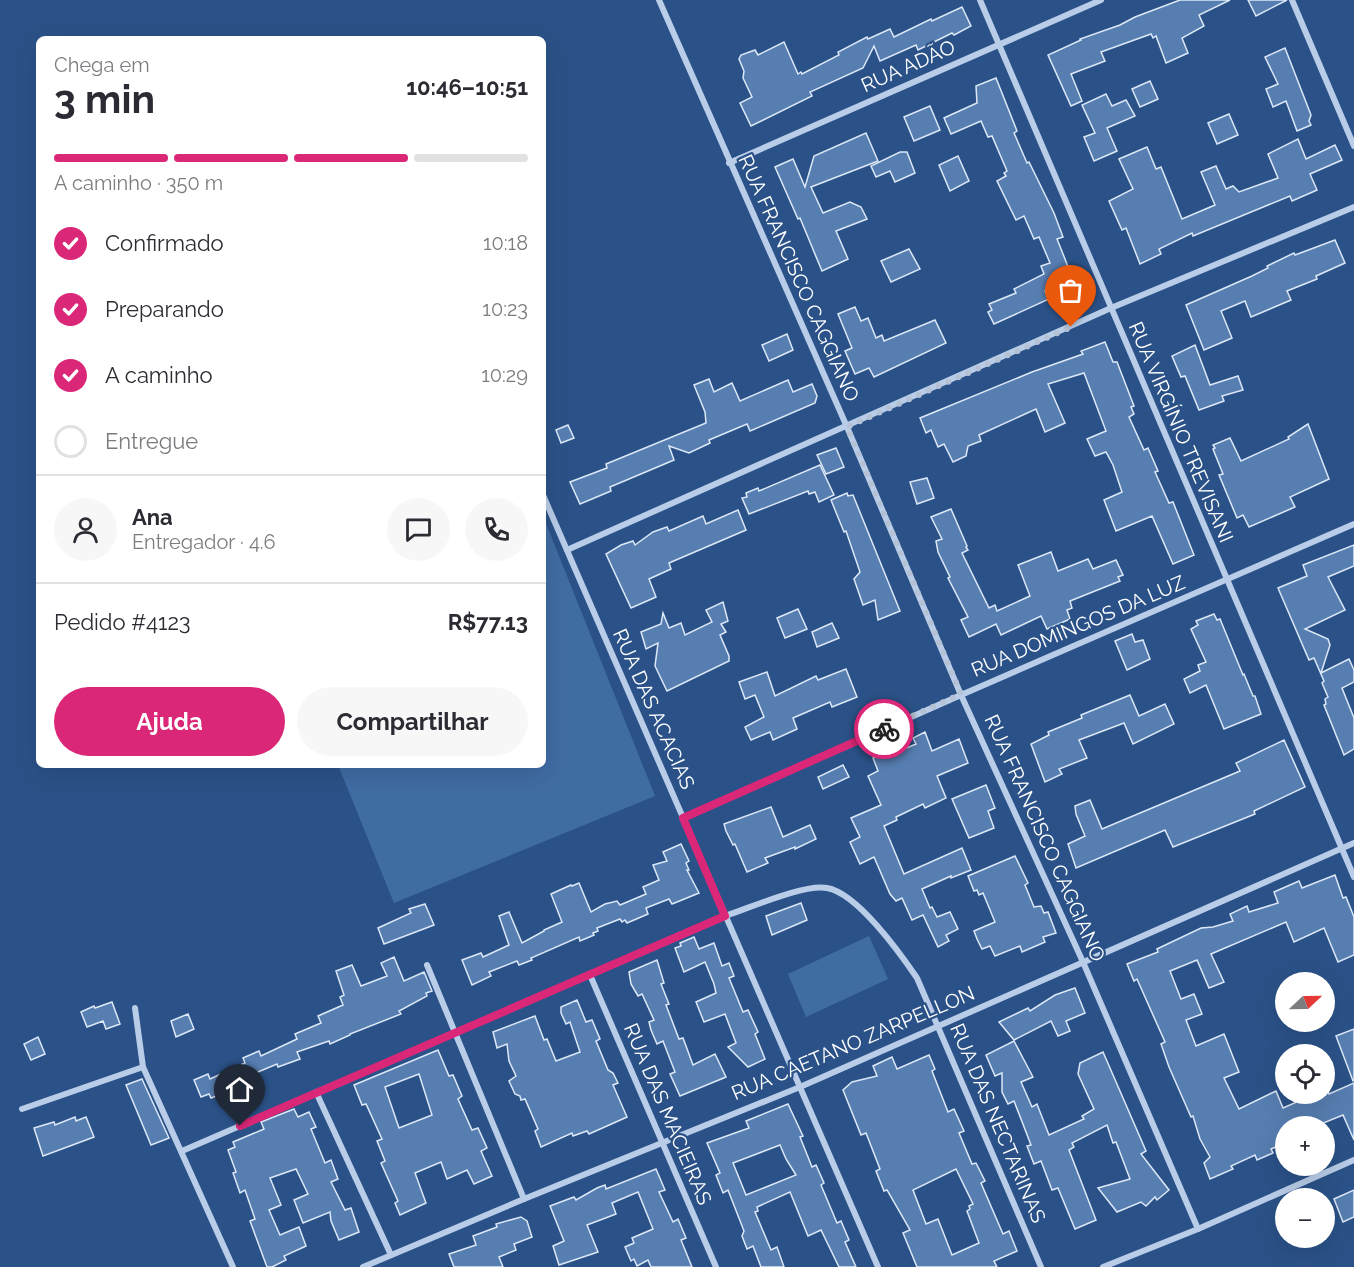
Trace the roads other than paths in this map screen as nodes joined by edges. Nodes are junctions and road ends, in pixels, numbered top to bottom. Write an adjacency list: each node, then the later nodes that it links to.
1 (658, 0): 7 (street, RUA FRANCISCO CAGGIANO)
2 (980, 0): 5 (street, RUA VIRGÍNIO TREVISANI)
3 (1101, 0): 5 (street, RUA ADÃO)
4 (1292, 0): 6 (street)
5 (998, 43): 7 (street, RUA ADÃO); 9 (street, RUA VIRGÍNIO TREVISANI)
6 (1354, 146)
7 (729, 163): 10 (street, RUA FRANCISCO CAGGIANO)
8 (1354, 207): 9 (street)
9 (1112, 308): 10 (street); 14 (street, RUA VIRGÍNIO TREVISANI)
10 (847, 427): 13 (street); 15 (street, RUA FRANCISCO CAGGIANO)
11 (546, 502): 13 (street, RUA DAS ACACIAS)
12 (1354, 524): 14 (street, RUA DOMINGOS DA LUZ)
13 (567, 550): 16 (street, RUA DAS ACACIAS)
14 (1226, 581): 15 (street, RUA DOMINGOS DA LUZ); 18 (street, RUA VIRGÍNIO TREVISANI)
15 (961, 694): 16 (street, RUA DOMINGOS DA LUZ); 21 (street, RUA FRANCISCO CAGGIANO)
16 (683, 818): 20 (street, RUA DAS ACACIAS)
17 (1354, 843): 18 (street, RUA CAETANO ZARPELLON)
18 (1341, 849): 19 (street, RUA VIRGÍNIO TREVISANI); 21 (street, RUA CAETANO ZARPELLON)
19 (1354, 877)
20 (725, 916): 23 (street, RUA DAS NECTARINAS); 25 (street, RUA DAS NECTARINAS); 28 (street, RUA DAS ACACIAS)
21 (1083, 962): 25 (street, RUA CAETANO ZARPELLON); 35 (street, RUA FRANCISCO CAGGIANO)
22 (427, 964): 26 (street)
23 (590, 975): 26 (street, RUA DAS NECTARINAS); 31 (street, RUA DAS MACIEIRAS)
24 (135, 1008): 27 (street)
25 (938, 1024): 28 (street, RUA CAETANO ZARPELLON); 41 (street, RUA DAS NECTARINAS)
26 (455, 1032): 29 (street, RUA DAS NECTARINAS); 34 (street)
27 (143, 1067): 30 (street); 32 (street)
28 (800, 1087): 31 (street, RUA CAETANO ZARPELLON); 40 (street, RUA DAS ACACIAS)
29 (316, 1092): 32 (street, RUA DAS NECTARINAS); 36 (street)
30 (22, 1109)
31 (663, 1142): 34 (street, RUA CAETANO ZARPELLON); 39 (street, RUA DAS MACIEIRAS)
32 (182, 1151): 37 (street)
33 (1354, 1160): 35 (street)
34 (524, 1199): 36 (street, RUA CAETANO ZARPELLON)
35 (1198, 1228): 42 (street)
36 (391, 1255): 38 (street, RUA CAETANO ZARPELLON)
37 (233, 1267)
38 (363, 1267)
39 (716, 1267)
40 (878, 1267)
41 (1041, 1267)
42 (1103, 1267)

